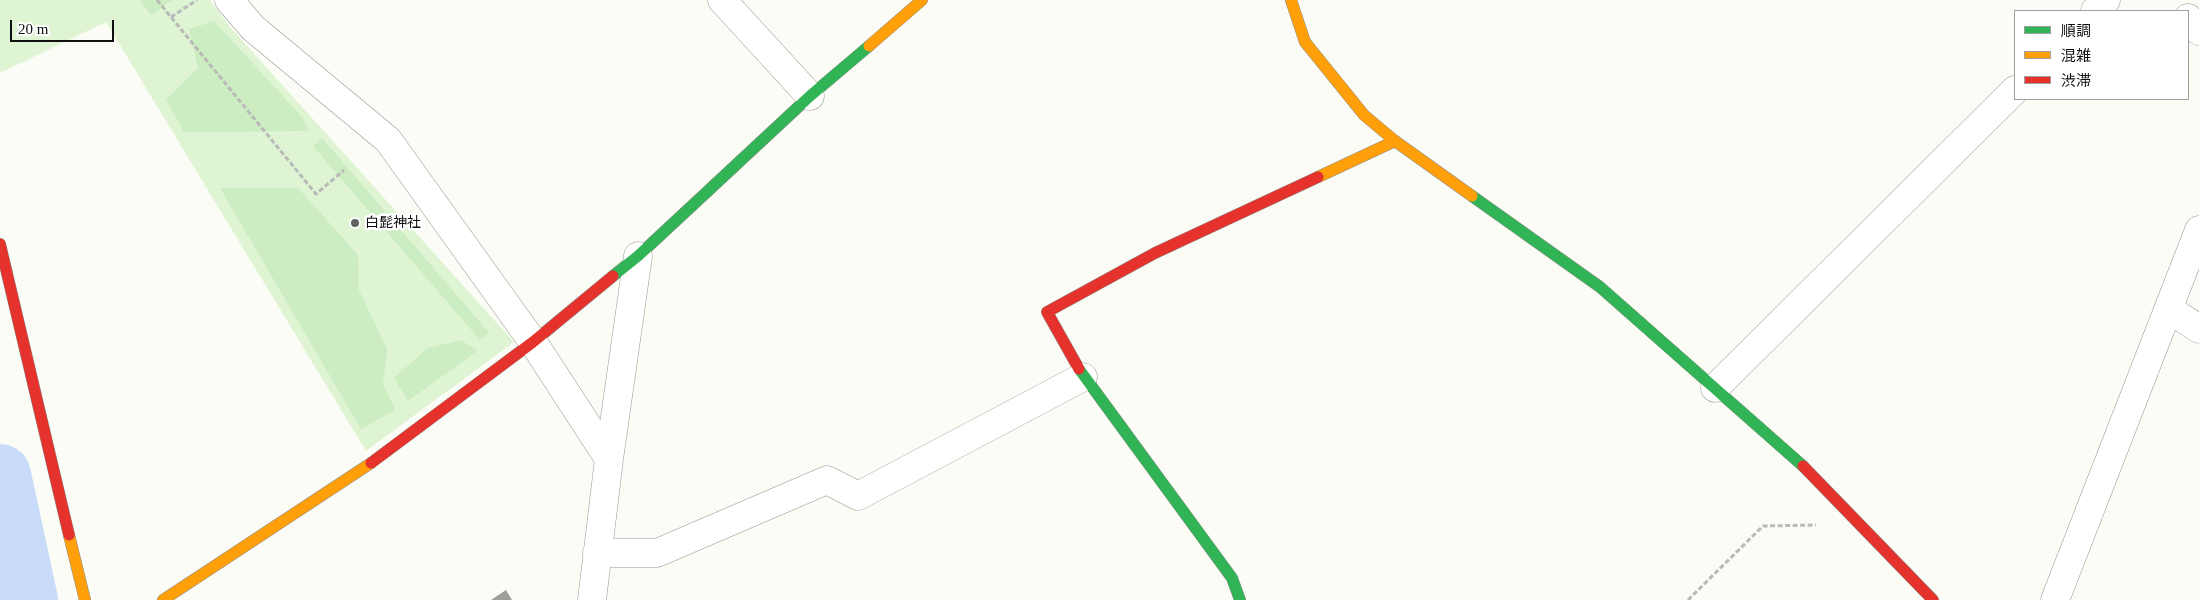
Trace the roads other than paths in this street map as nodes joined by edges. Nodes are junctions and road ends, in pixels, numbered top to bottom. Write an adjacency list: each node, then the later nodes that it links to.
1 (229, 0): 19 (street)
2 (722, 0): 12 (street)
3 (922, 0): 12 (street)
4 (1291, 0): 13 (street)
5 (2106, 0): 7 (street)
6 (2173, 0): 8 (street)
7 (2096, 10)
8 (2181, 10)
9 (2189, 19): 10 (street)
10 (2199, 31)
11 (2014, 91): 21 (street)
12 (810, 96): 16 (street)
13 (1395, 141): 20 (street); 21 (street)
14 (2199, 230): 17 (street)
15 (0, 244): 25 (street)
16 (638, 256): 19 (street); 22 (street)
17 (2169, 309): 18 (street); 29 (street)
18 (2199, 329)
19 (533, 342): 22 (street); 24 (street)
20 (1082, 377): 23 (street); 27 (street)
21 (1715, 388): 28 (street)
22 (609, 459): 23 (street)
23 (598, 553): 26 (street)
24 (172, 598)
25 (86, 600)
26 (592, 600)
27 (1240, 600)
28 (1933, 600)
29 (2055, 600)

